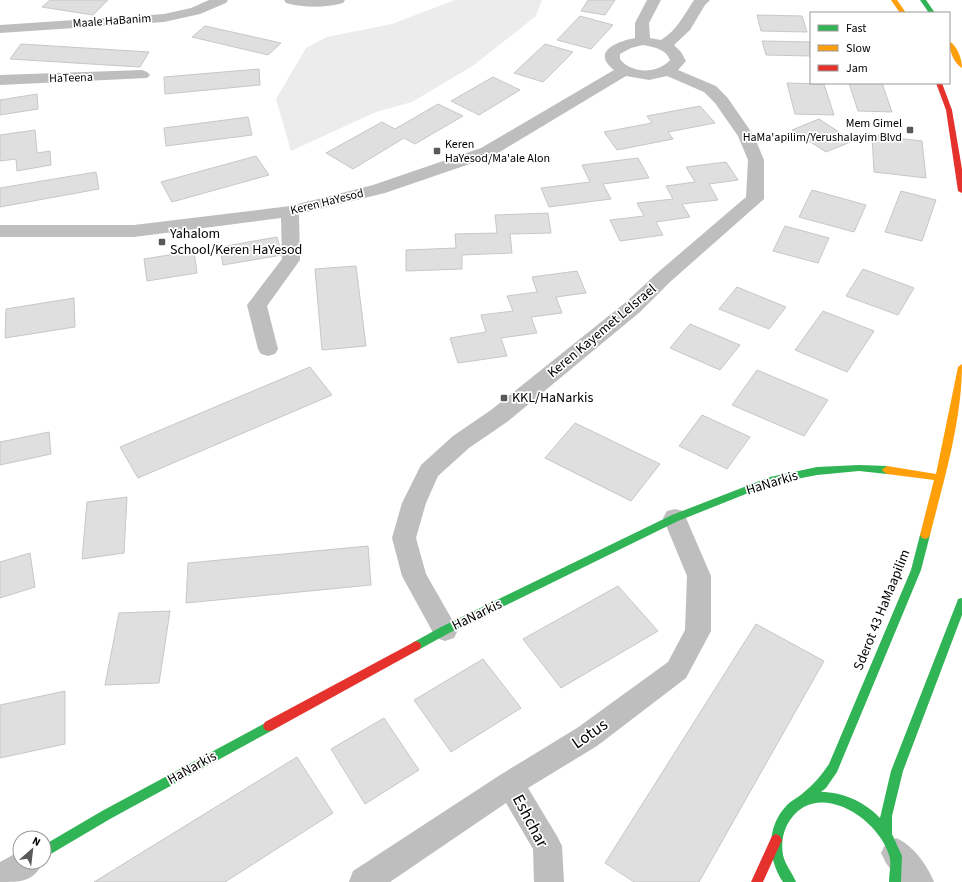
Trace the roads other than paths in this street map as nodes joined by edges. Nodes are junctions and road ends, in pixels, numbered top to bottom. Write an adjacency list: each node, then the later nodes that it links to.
1 (221, 0): 10 (street, Maale HaBanim)
2 (291, 0): 3 (street)
3 (338, 0)
4 (654, 0): 11 (street)
5 (703, 0): 12 (street)
6 (894, 0): 8 (main road)
7 (923, 0): 9 (main road)
8 (902, 12)
9 (931, 12)
10 (0, 30)
11 (643, 41): 12 (street); 15 (street)
12 (664, 45): 16 (street)
13 (950, 45): 14 (main road)
14 (962, 66)
15 (625, 70): 16 (street); 21 (street, Keren HaYesod)
16 (668, 71): 28 (street, Keren Kayemet LeIsrael)
17 (142, 75): 18 (street, HaTeena)
18 (0, 80)
19 (939, 84): 20 (main road)
20 (962, 191)
21 (290, 211): 22 (street, Keren HaYesod); 23 (street)
22 (0, 231)
23 (268, 349)
24 (962, 367): 25 (main road, Sderot 43 HaMaapilim)
25 (940, 478): 26 (main road, HaNarkis); 30 (main road, Sderot 43 HaMaapilim)
26 (675, 518): 28 (main road, HaNarkis); 29 (street, Lotus)
27 (962, 602): 32 (main road)
28 (445, 630): 33 (main road, HaNarkis)
29 (510, 784): 36 (street, Lotus); 37 (street, Eshchar)
30 (803, 801): 31 (main road, Sderot 43 HaMaapilim); 32 (main road)
31 (776, 840): 38 (main road); 39 (main road)
32 (891, 843): 40 (main road); 41 (street)
33 (52, 847)
34 (15, 870): 35 (street)
35 (0, 879)
36 (364, 882)
37 (549, 882)
38 (757, 882)
39 (790, 882)
40 (895, 882)
41 (919, 882)

